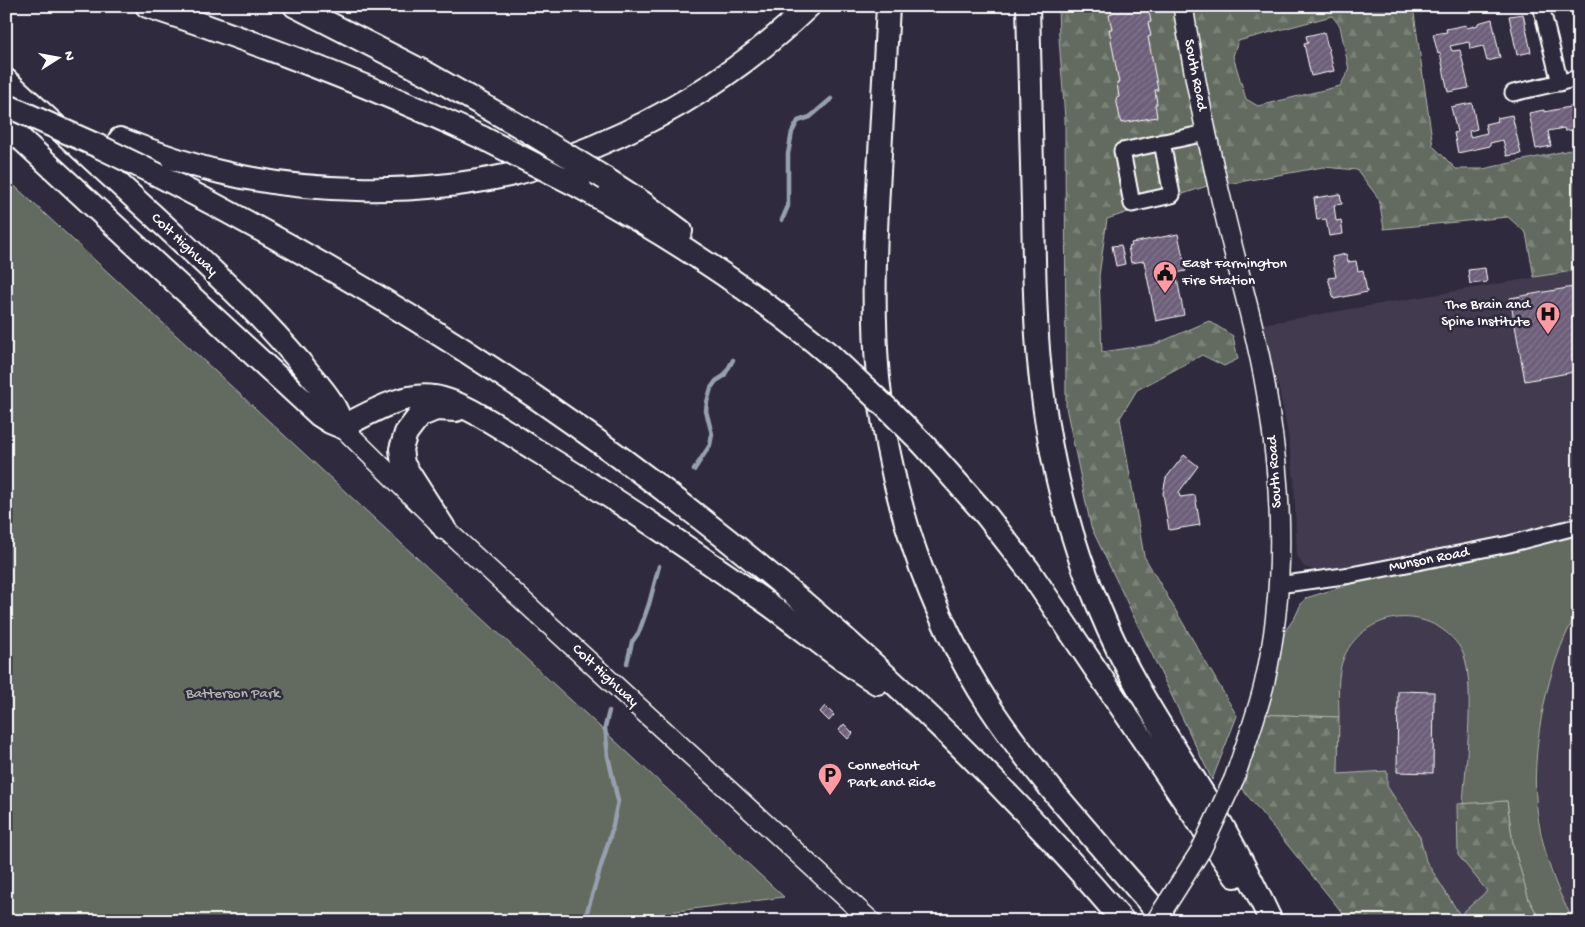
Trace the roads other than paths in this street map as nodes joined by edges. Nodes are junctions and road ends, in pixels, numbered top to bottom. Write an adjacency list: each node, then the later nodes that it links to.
1 (147, 6): 15 (highway, bridge)
2 (295, 6): 15 (highway, bridge)
3 (809, 6): 12 (highway, bridge)
4 (888, 6): 25 (highway)
5 (1028, 6): 27 (highway)
6 (1183, 6): 13 (main road, South Road)
7 (1541, 6): 10 (street)
8 (1579, 78): 10 (street)
9 (6, 80): 17 (highway, Colt Highway)
10 (1560, 83): 11 (street)
11 (1513, 93)
12 (8, 112): 17 (highway, Colt Highway); 21 (highway, bridge)
13 (1206, 133): 14 (street); 20 (main road, South Road)
14 (1162, 142): 14 (street)
15 (758, 299): 26 (highway, bridge)
16 (475, 414): 17 (highway); 19 (highway); 21 (highway)
17 (342, 427): 19 (main road, Colt Highway)
18 (1579, 526): 20 (street, Munson Road)
19 (444, 528): 22 (main road, Colt Highway)
20 (1278, 585): 24 (main road, South Road, bridge)
21 (911, 700): 23 (highway)
22 (871, 921)
23 (1123, 921)
24 (1156, 921)
25 (1165, 921)
26 (1265, 921)
27 (1271, 921)

